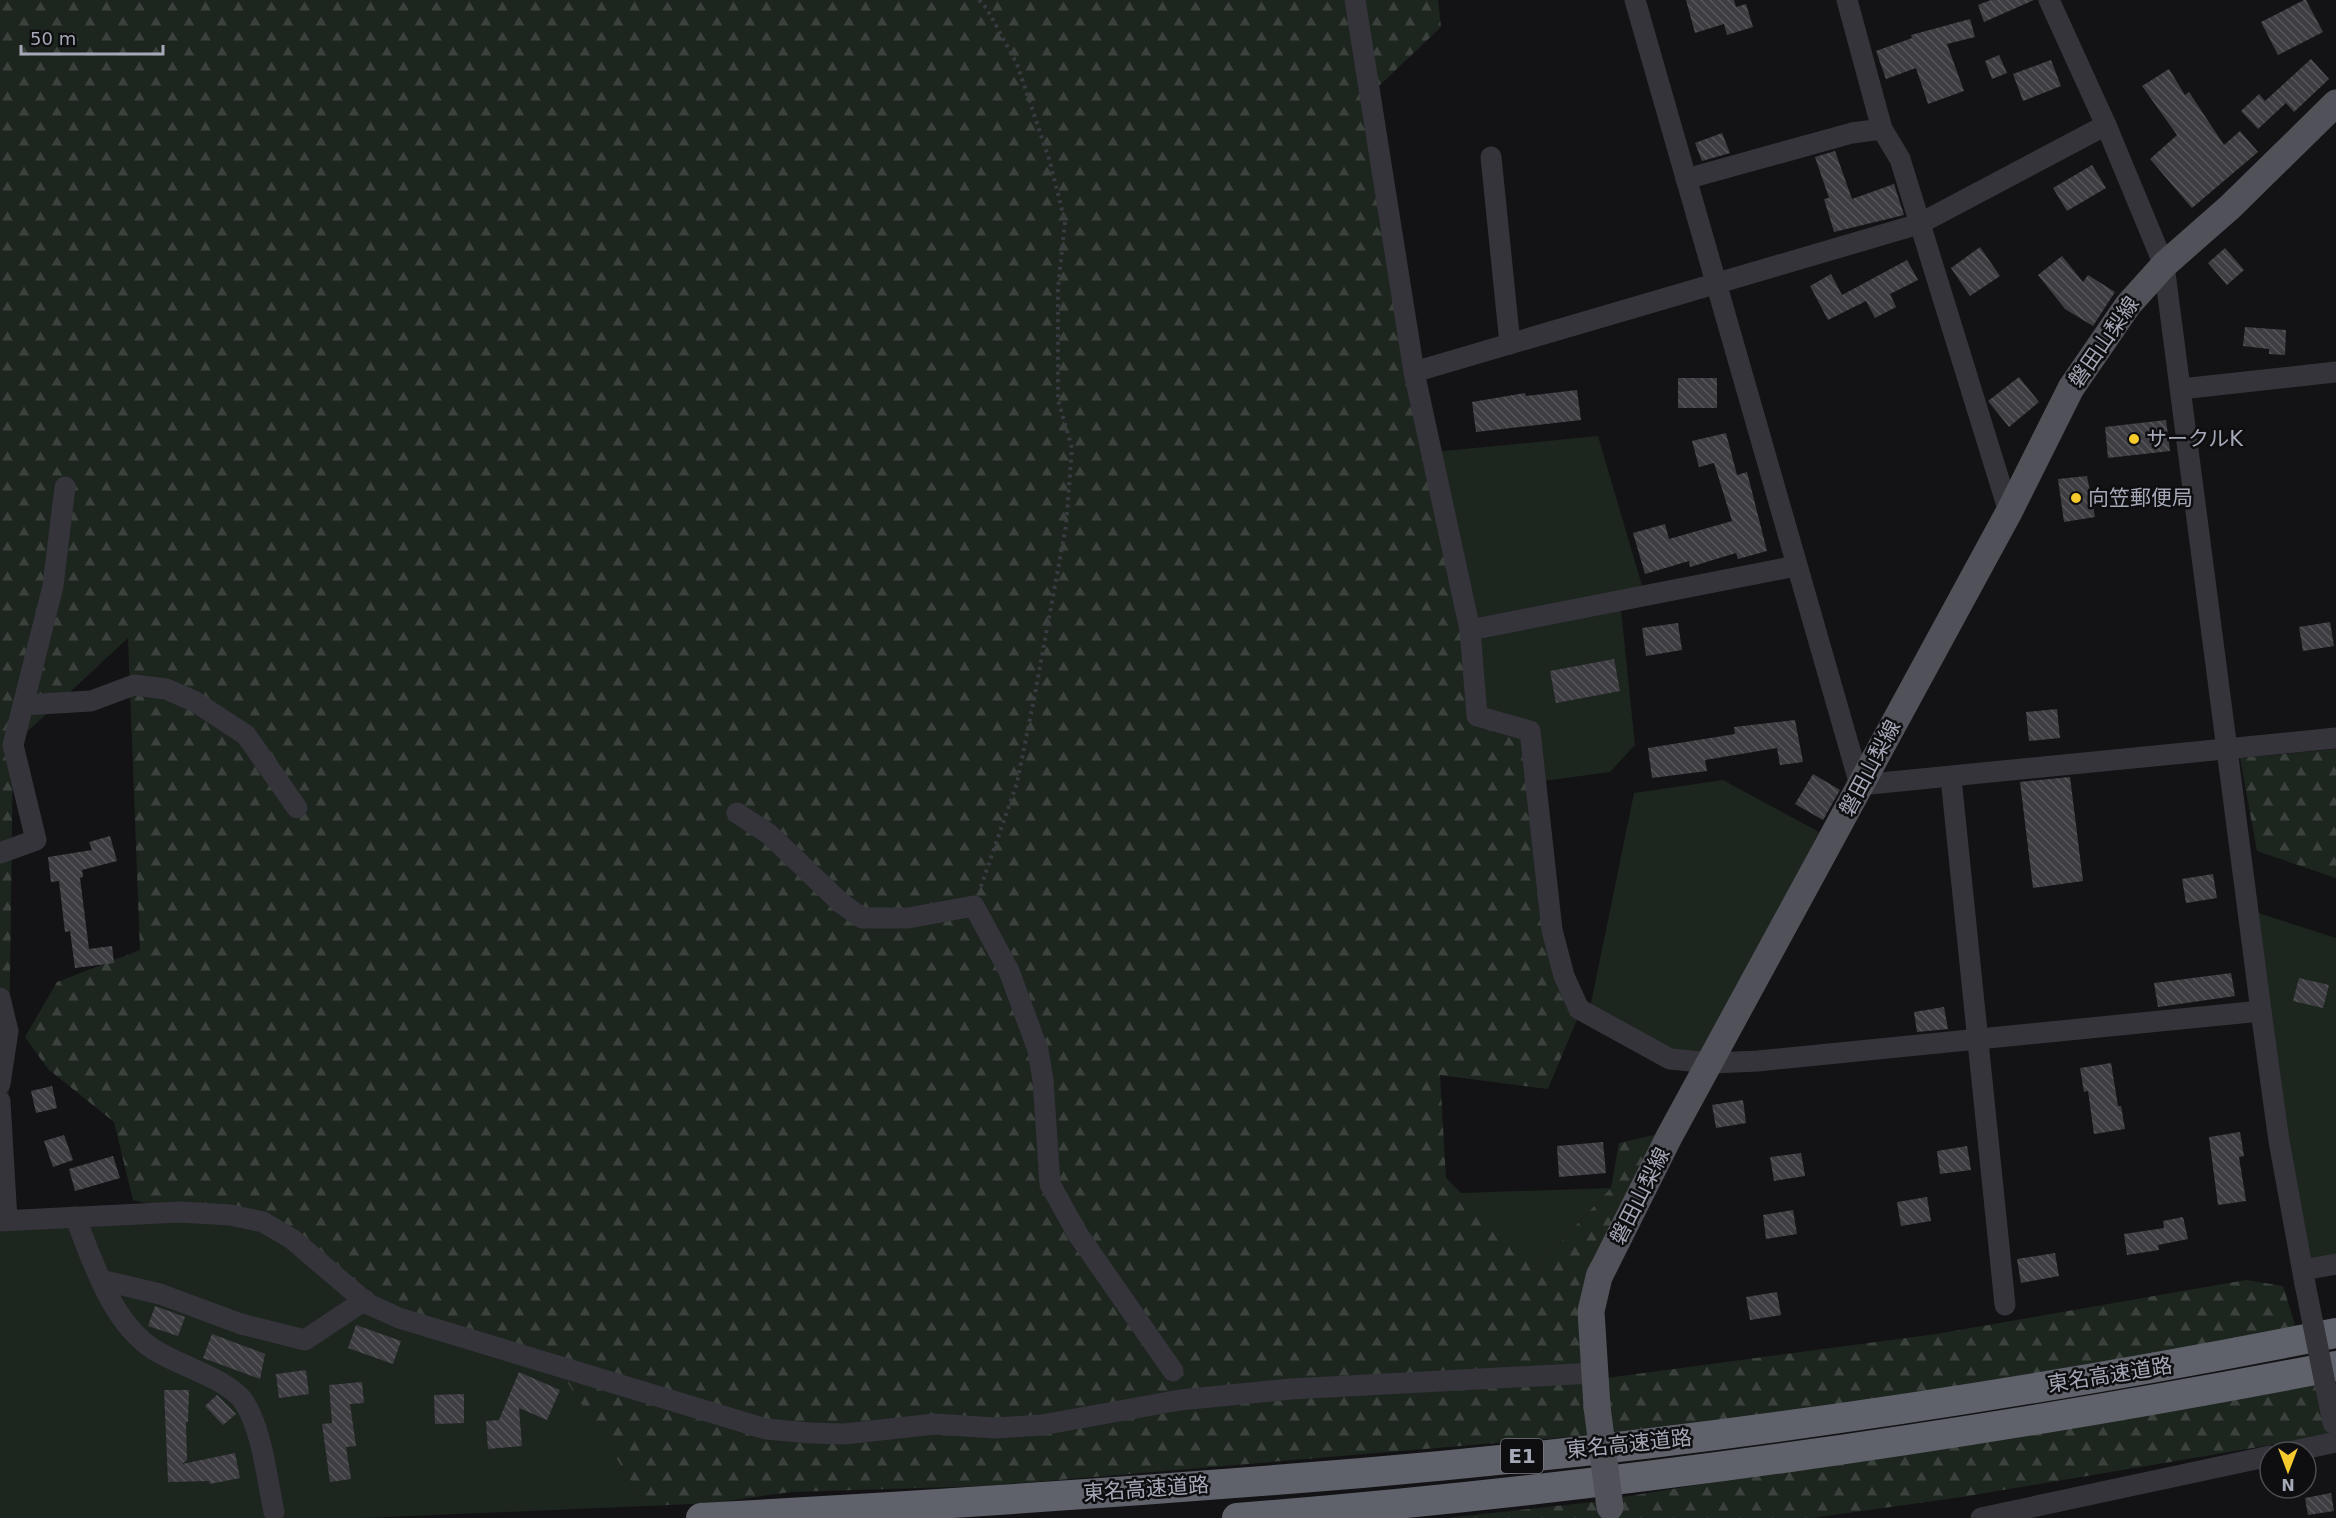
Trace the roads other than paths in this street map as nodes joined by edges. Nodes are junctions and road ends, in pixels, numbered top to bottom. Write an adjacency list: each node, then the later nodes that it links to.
1 (1355, 0): 14 (street)
2 (1635, 0): 9 (street)
3 (1847, 0): 7 (street)
4 (2049, 0): 6 (street)
5 (2336, 103): 11 (main road, 磐田山梨線)
6 (2106, 125): 10 (street); 11 (street)
7 (1882, 129): 9 (street); 10 (street)
8 (1491, 157): 13 (street)
9 (1686, 179): 12 (street)
10 (1919, 224): 12 (street); 18 (street)
11 (2164, 265): 16 (street); 18 (main road, 磐田山梨線)
12 (1717, 285): 13 (street); 19 (street)
13 (1510, 344): 14 (street)
14 (1413, 372): 20 (street)
15 (2336, 372): 16 (street)
16 (2181, 389): 23 (street)
17 (64, 487): 21 (street)
18 (2009, 512): 25 (main road, 磐田山梨線)
19 (1796, 566): 20 (street); 25 (street)
20 (1470, 630): 32 (street)
21 (23, 705): 26 (street); 28 (street)
22 (2336, 738): 23 (street)
23 (2229, 750): 24 (street); 30 (street)
24 (1951, 778): 25 (street); 31 (street)
25 (1860, 785): 32 (main road, 磐田山梨線)
26 (297, 808)
27 (737, 813): 44 (street)
28 (0, 852)
29 (0, 998): 33 (street)
30 (2261, 1011): 31 (street); 38 (street)
31 (1979, 1039): 32 (street); 41 (street)
32 (1712, 1063): 45 (main road, 磐田山梨線)
33 (0, 1084)
34 (0, 1101): 36 (street)
35 (75, 1217): 36 (street); 39 (street); 40 (street)
36 (4, 1220)
37 (2336, 1264): 38 (street)
38 (2304, 1277): 46 (street, bridge)
39 (101, 1280): 40 (street); 49 (street)
40 (364, 1300): 45 (street)
41 (2006, 1305)
42 (2336, 1333): 51 (highway, 東名高速道路 / E1)
43 (2336, 1366): 52 (highway, 東名高速道路 / E1)
44 (1173, 1371)
45 (1594, 1372): 50 (main road, 磐田山梨線, bridge)
46 (2335, 1435): 47 (street)
47 (2318, 1441)
48 (2258, 1459): 53 (street)
49 (274, 1512)
50 (1611, 1513)
51 (701, 1518)
52 (1236, 1518)
53 (1981, 1518)

